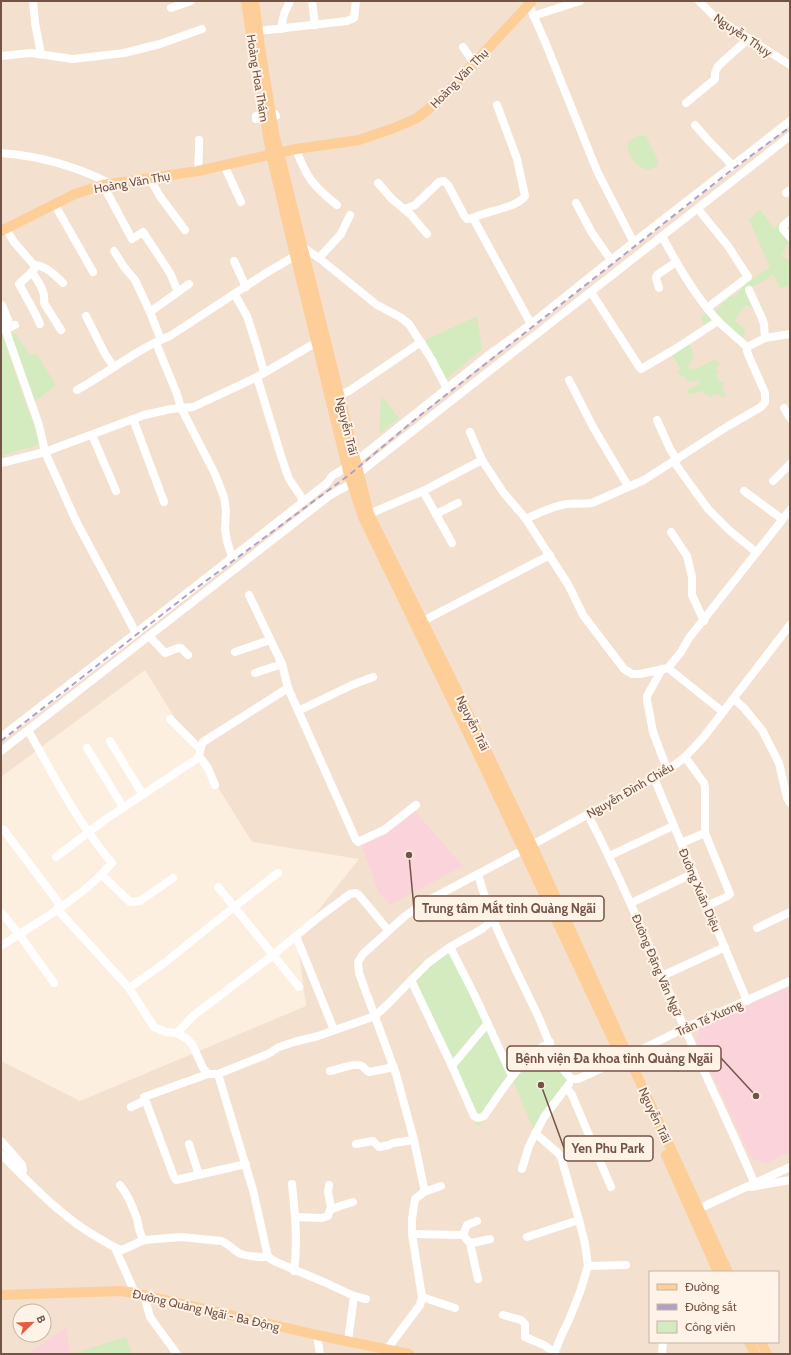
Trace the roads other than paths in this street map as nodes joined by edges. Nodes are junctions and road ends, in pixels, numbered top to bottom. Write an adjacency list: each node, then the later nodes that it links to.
1 (33, 1): 19 (street)
2 (191, 1): 11 (street)
3 (246, 1): 16 (main road, Hoàng Hoa Thám)
4 (254, 1): 16 (main road, Hoàng Hoa Thám)
5 (290, 1): 15 (street)
6 (312, 1): 13 (street)
7 (356, 1): 13 (street)
8 (580, 1): 12 (street)
9 (699, 1): 17 (street, Nguyễn Thụy)
10 (530, 3): 12 (street); 21 (main road, Hoàng Văn Thụ)
11 (171, 8)
12 (533, 16): 52 (street)
13 (315, 25): 15 (street)
14 (202, 29): 19 (street)
15 (281, 29): 16 (street)
16 (254, 31): 31 (main road, Hoàng Hoa Thám)
17 (748, 38): 22 (street, Nguyễn Thụy); 23 (street)
18 (463, 47): 21 (street)
19 (40, 54): 20 (street)
20 (1, 56)
21 (474, 63): 29 (main road, Hoàng Văn Thụ)
22 (790, 65)
23 (686, 103)
24 (497, 106): 45 (street)
25 (790, 122): 33 (street)
26 (695, 125): 33 (street)
27 (790, 136): 43 (street)
28 (198, 140): 34 (street)
29 (296, 149): 31 (main road, Hoàng Văn Thụ); 41 (street)
30 (1, 153): 37 (street)
31 (275, 153): 32 (main road, Hoàng Văn Thụ); 53 (main road, Nguyễn Trãi); 55 (main road, Nguyễn Trãi)
32 (224, 165): 34 (main road, Hoàng Văn Thụ); 38 (street)
33 (733, 166): 52 (street)
34 (198, 171): 35 (main road, Hoàng Văn Thụ)
35 (150, 178): 37 (main road, Hoàng Văn Thụ); 48 (street)
36 (378, 183): 42 (street)
37 (107, 184): 40 (main road, Hoàng Văn Thụ); 68 (street)
38 (241, 202)
39 (576, 202): 57 (street)
40 (55, 205): 47 (main road, Hoàng Văn Thụ); 61 (street)
41 (337, 205)
42 (405, 209): 45 (street); 49 (street)
43 (698, 209): 50 (street); 72 (street)
44 (350, 215): 56 (street)
45 (473, 218): 78 (street)
46 (790, 220): 51 (street)
47 (4, 230): 60 (street)
48 (185, 230)
49 (427, 234)
50 (662, 236): 59 (street); 69 (street)
51 (790, 238)
52 (634, 243): 57 (street)
53 (304, 248): 56 (street); 63 (main road, Nguyễn Trãi)
54 (114, 251): 73 (street)
55 (295, 256): 63 (main road, Nguyễn Trãi); 65 (street)
56 (319, 258): 85 (street)
57 (611, 260): 78 (street)
58 (234, 261): 65 (street)
59 (676, 262): 66 (street); 72 (street)
60 (34, 269): 62 (street); 77 (street); 80 (street)
61 (93, 272)
62 (63, 283)
63 (307, 283): 84 (main road, Nguyễn Trãi); 92 (main road, Nguyễn Trãi)
64 (189, 284): 68 (street)
65 (246, 287): 70 (street)
66 (659, 288)
67 (749, 290): 82 (street)
68 (178, 292): 73 (street)
69 (591, 292): 76 (street); 106 (street)
70 (235, 295): 83 (street); 88 (street)
71 (1, 305): 79 (street)
72 (708, 308): 76 (street)
73 (150, 312): 83 (street)
74 (86, 316): 87 (street)
75 (1, 317): 100 (street)
76 (718, 321): 86 (street)
77 (40, 324)
78 (531, 324): 90 (street)
79 (15, 325)
80 (61, 330)
81 (790, 334): 82 (street)
82 (765, 338): 86 (street)
83 (158, 342): 87 (street); 93 (street)
84 (317, 342): 88 (street); 104 (main road, Nguyễn Trãi)
85 (421, 342): 90 (street); 92 (street)
86 (747, 347): 102 (street)
87 (114, 368): 91 (street)
88 (260, 374): 93 (street); 113 (street)
89 (568, 380): 109 (street)
90 (447, 389): 104 (street)
91 (78, 390)
92 (339, 394): 104 (main road, Nguyễn Trãi)
93 (181, 408): 96 (street); 125 (street)
94 (784, 408): 95 (street)
95 (790, 418)
96 (133, 419): 99 (street); 114 (street)
97 (657, 420): 102 (street)
98 (470, 432): 101 (street)
99 (92, 435): 100 (street); 110 (street)
100 (45, 452): 103 (street); 130 (street)
101 (482, 460): 111 (street); 119 (street)
102 (675, 461): 109 (street); 123 (street)
103 (1, 463)
104 (352, 464): 106 (main road, Nguyễn Trãi); 108 (main road, Nguyễn Trãi); 113 (street)
105 (790, 464): 107 (street)
106 (359, 473): 117 (main road, Nguyễn Trãi)
107 (773, 481)
108 (352, 483): 131 (street); 136 (main road, Nguyễn Trãi)
109 (628, 486): 119 (street)
110 (116, 491)
111 (423, 491): 117 (street); 118 (street)
112 (744, 491): 120 (street)
113 (304, 501): 125 (street)
114 (164, 502)
115 (458, 503): 118 (street)
116 (790, 510): 120 (street)
117 (369, 514): 128 (main road, Nguyễn Trãi)
118 (436, 514): 122 (street)
119 (526, 519): 124 (street)
120 (782, 519): 123 (street)
121 (671, 532): 127 (street)
122 (452, 543)
123 (756, 552): 127 (street)
124 (550, 555): 128 (street); 137 (street)
125 (232, 557): 130 (street)
126 (249, 595): 132 (street)
127 (704, 620): 137 (street)
128 (423, 621): 136 (main road, Nguyễn Trãi)
129 (790, 625): 141 (street, Nguyễn Đình Chiểu)
130 (136, 633): 146 (street)
131 (149, 636): 134 (street); 145 (street)
132 (270, 640): 133 (street); 135 (street)
133 (235, 652)
134 (188, 656)
135 (282, 664): 138 (street); 140 (street)
136 (439, 664): 165 (main road, Nguyễn Trãi); 166 (main road, Nguyễn Trãi)
137 (665, 669): 143 (street); 152 (street)
138 (254, 673)
139 (373, 677): 142 (street)
140 (288, 688): 142 (street); 150 (street)
141 (734, 699): 143 (street, Nguyễn Đình Chiểu); 156 (street)
142 (298, 711): 157 (street)
143 (723, 712): 151 (street, Nguyễn Đình Chiểu)
144 (170, 719): 150 (street)
145 (28, 730): 149 (street); 162 (street)
146 (1, 737)
147 (110, 741): 155 (street)
148 (88, 748): 158 (street)
149 (1, 751)
150 (200, 753): 154 (street); 155 (street)
151 (685, 757): 152 (street, Nguyễn Đình Chiểu); 163 (street)
152 (667, 770): 153 (street, Nguyễn Đình Chiểu)
153 (654, 778): 159 (street, Nguyễn Đình Chiểu); 160 (street, Đường Xuân Diệu)
154 (215, 785)
155 (143, 795): 158 (street)
156 (790, 803)
157 (416, 805)
158 (123, 807): 162 (street)
159 (588, 814): 165 (street, Nguyễn Đình Chiểu); 167 (street, Đường Đặng Văn Ngữ)
160 (674, 826): 164 (street, Đường Xuân Diệu); 167 (street)
161 (3, 829): 178 (street)
162 (89, 833): 168 (street); 172 (street)
163 (705, 833): 164 (street); 177 (street)
164 (681, 843): 171 (street, Đường Xuân Diệu)
165 (532, 845): 166 (main road); 203 (main road, Nguyễn Trãi)
166 (522, 850): 170 (street); 203 (main road, Nguyễn Trãi)
167 (609, 856): 175 (street, Đường Đặng Văn Ngữ)
168 (56, 857)
169 (278, 873): 176 (street)
170 (478, 874): 181 (street); 183 (street)
171 (694, 874): 175 (street); 177 (street, Đường Xuân Diệu)
172 (102, 875): 173 (street); 178 (street)
173 (173, 878)
174 (218, 887): 176 (street)
175 (631, 903): 190 (street, Đường Đặng Văn Ngữ)
176 (234, 906): 189 (street); 195 (street)
177 (708, 906): 188 (street, Đường Xuân Diệu)
178 (59, 908): 184 (street); 195 (street)
179 (1, 912): 184 (street)
180 (790, 912): 182 (street)
181 (493, 920): 187 (street); 202 (street)
182 (757, 928)
183 (388, 930): 185 (street); 197 (street)
184 (19, 934): 186 (street); 193 (street)
185 (296, 936): 189 (street); 200 (street)
186 (1, 946)
187 (450, 947): 191 (street); 198 (street)
188 (725, 947): 190 (street); 196 (street, Đường Xuân Diệu)
189 (273, 955): 194 (street); 201 (street)
190 (662, 976): 199 (street, Đường Đặng Văn Ngữ)
191 (411, 980): 197 (street); 204 (street)
192 (790, 981): 196 (street, Trần Tế Xương)
193 (54, 983)
194 (299, 987)
195 (129, 988): 201 (street)
196 (747, 1001): 199 (street, Trần Tế Xương)
197 (375, 1016): 200 (street); 205 (street)
198 (487, 1024): 204 (street); 209 (street)
199 (685, 1028): 203 (street, Trần Tế Xương); 226 (street, Đường Đặng Văn Ngữ)
200 (334, 1030): 208 (street)
201 (177, 1033): 207 (street)
202 (550, 1042): 209 (street); 210 (street)
203 (625, 1058): 210 (street, Trần Tế Xương); 236 (main road, Nguyễn Trãi)
204 (452, 1066): 209 (street)
205 (394, 1067): 206 (street); 215 (street)
206 (330, 1071)
207 (208, 1074): 208 (street); 212 (street)
208 (218, 1074): 220 (street)
209 (512, 1076)
210 (572, 1079): 211 (street)
211 (567, 1088): 214 (street); 231 (street)
212 (145, 1101): 213 (street); 224 (street)
213 (131, 1107)
214 (536, 1133): 222 (street); 238 (street)
215 (414, 1140): 218 (street); 233 (street)
216 (1, 1141): 223 (street)
217 (189, 1144): 224 (street)
218 (356, 1144)
219 (1, 1154): 223 (street)
220 (246, 1164): 224 (street); 247 (street)
221 (790, 1167): 226 (street)
222 (522, 1169)
223 (22, 1175): 246 (street)
224 (199, 1175)
225 (790, 1180): 232 (street)
226 (754, 1182): 232 (street)
227 (292, 1184): 237 (street)
228 (329, 1184): 235 (street)
229 (120, 1185): 244 (street)
230 (441, 1186): 233 (street)
231 (611, 1187)
232 (741, 1189): 236 (street)
233 (424, 1192): 240 (street)
234 (353, 1202): 235 (street)
235 (330, 1210): 237 (street)
236 (695, 1210): 251 (main road, Nguyễn Trãi); 252 (main road, Nguyễn Trãi)
237 (296, 1218): 250 (street)
238 (579, 1220): 242 (street); 249 (street)
239 (476, 1221): 241 (street)
240 (412, 1234): 241 (street); 257 (street)
241 (463, 1235): 245 (street)
242 (527, 1237)
243 (490, 1239): 245 (street)
244 (144, 1240): 246 (street); 247 (street)
245 (470, 1242): 253 (street)
246 (115, 1248): 254 (street)
247 (268, 1257): 250 (street)
248 (626, 1265): 249 (street)
249 (588, 1266): 267 (street)
250 (294, 1270): 256 (street)
251 (718, 1271)
252 (727, 1271)
253 (478, 1279)
254 (140, 1294): 255 (main road, Đường Quảng Ngãi - Ba Động); 261 (main road, Đường Quảng Ngãi - Ba Động); 268 (street)
255 (1, 1295)
256 (354, 1296): 258 (street); 262 (street)
257 (422, 1298): 259 (street); 266 (street)
258 (366, 1299)
259 (456, 1308)
260 (503, 1315): 267 (street)
261 (317, 1335): 262 (main road, Đường Quảng Ngãi - Ba Động); 269 (street)
262 (348, 1341): 266 (main road, Đường Quảng Ngãi - Ba Động)
263 (663, 1343): 271 (street)
264 (750, 1343): 272 (main road)
265 (762, 1343): 273 (main road)
266 (387, 1349): 270 (main road, Đường Quảng Ngãi - Ba Động)
267 (554, 1353)
268 (177, 1354)
269 (320, 1354)
270 (409, 1354)
271 (662, 1354)
272 (755, 1354)
273 (767, 1354)

